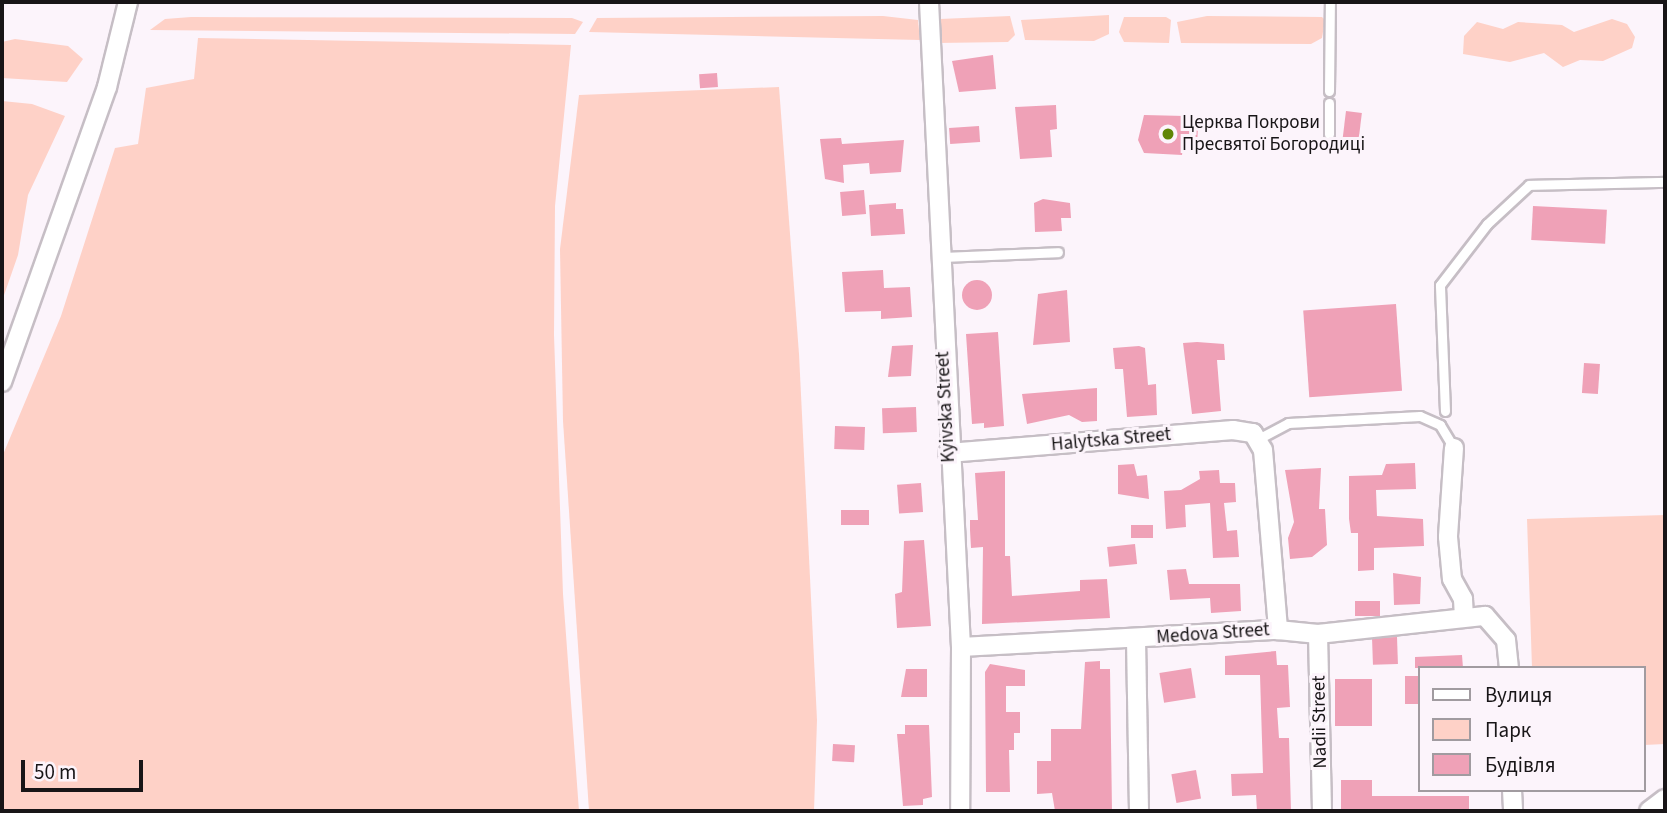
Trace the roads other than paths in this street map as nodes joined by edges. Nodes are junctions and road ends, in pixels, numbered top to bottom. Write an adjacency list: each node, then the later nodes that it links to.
1 (128, 2): 10 (street)
2 (929, 2): 9 (street, Kyivska Street)
3 (1330, 2): 4 (lane)
4 (1329, 91)
5 (1329, 103): 6 (lane)
6 (1329, 134)
7 (1665, 181): 11 (lane)
8 (1058, 252): 9 (lane)
9 (939, 257): 14 (street, Kyivska Street)
10 (2, 382)
11 (1445, 411)
12 (1261, 444): 13 (lane); 14 (street, Halytska Street); 16 (street)
13 (1454, 448): 15 (street)
14 (948, 453): 19 (street, Kyivska Street)
15 (1464, 617): 17 (street, Medova Street); 20 (street)
16 (1278, 630): 17 (street, Medova Street); 18 (street, Medova Street)
17 (1318, 634): 25 (street, Nadii Street)
18 (1136, 639): 19 (street, Medova Street); 24 (street)
19 (961, 646): 23 (street, Kyivska Street)
20 (1509, 666)
21 (1512, 792): 26 (street)
22 (1665, 799): 27 (street)
23 (960, 811)
24 (1139, 811)
25 (1322, 811)
26 (1513, 811)
27 (1649, 811)

